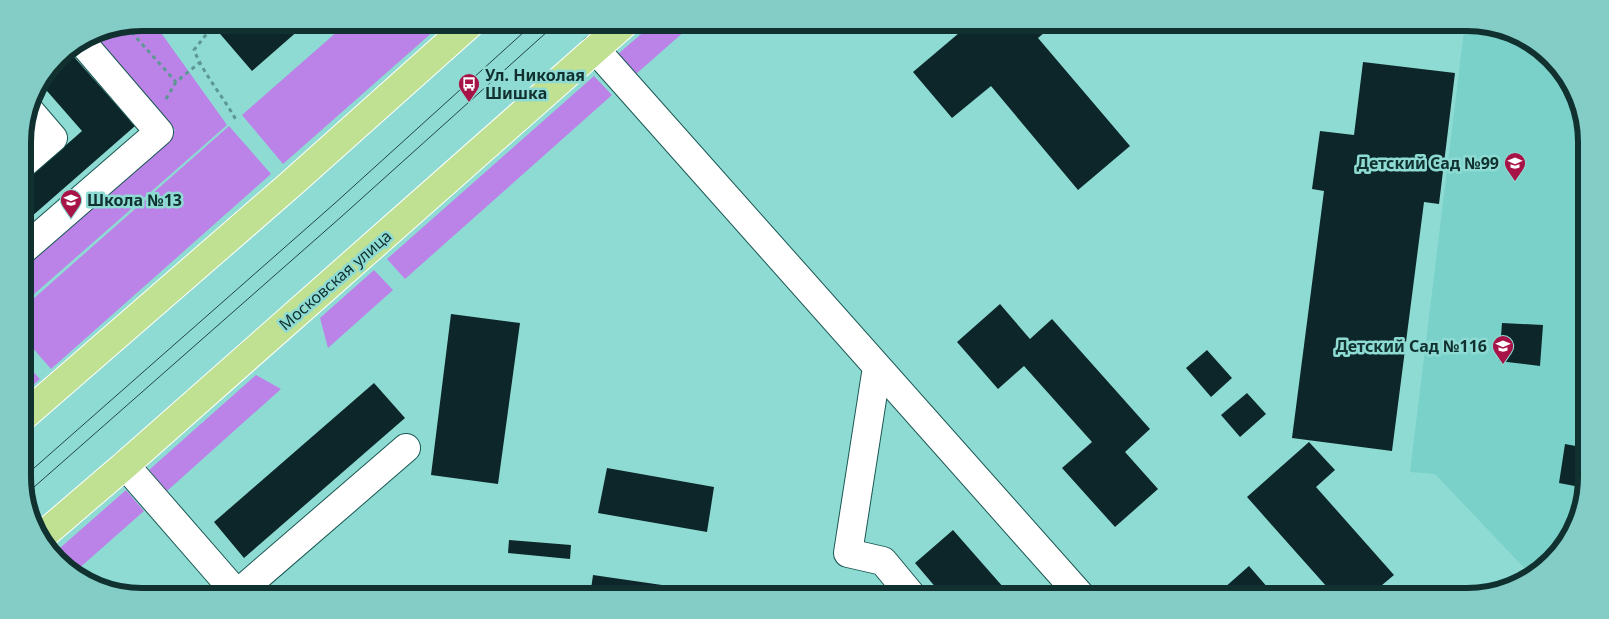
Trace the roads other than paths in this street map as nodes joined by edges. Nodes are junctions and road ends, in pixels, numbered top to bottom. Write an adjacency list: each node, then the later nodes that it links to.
1 (462, 31): 9 (main road)
2 (616, 31): 4 (main road, Московская улица)
3 (86, 47): 7 (street)
4 (595, 49): 8 (street); 11 (main road, Московская улица)
5 (34, 116): 6 (street)
6 (31, 157)
7 (31, 243)
8 (877, 367): 15 (street); 16 (street)
9 (31, 410)
10 (406, 448): 14 (street)
11 (125, 466): 12 (main road, Московская улица); 13 (street)
12 (47, 532)
13 (232, 588)
14 (246, 588)
15 (905, 588)
16 (1074, 588)

